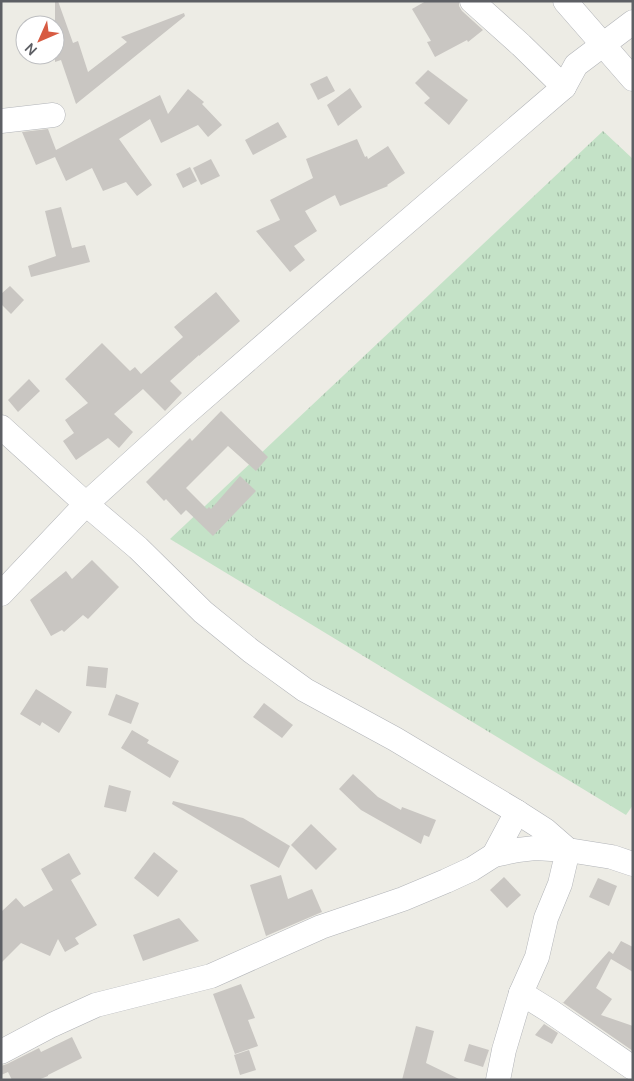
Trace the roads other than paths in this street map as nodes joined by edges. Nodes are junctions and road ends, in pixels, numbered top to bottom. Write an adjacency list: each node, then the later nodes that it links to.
1 (472, 1): 6 (street)
2 (565, 1): 4 (street)
3 (631, 25): 4 (street)
4 (603, 44): 5 (street); 6 (street)
5 (633, 79)
6 (564, 87): 10 (street)
7 (53, 115): 8 (street)
8 (1, 121)
9 (1, 427): 10 (street)
10 (86, 504): 11 (street); 12 (street)
11 (1, 594)
12 (517, 812): 13 (street); 14 (street)
13 (568, 850): 14 (street); 15 (street); 16 (street)
14 (494, 855): 17 (street)
15 (633, 864)
16 (521, 993): 18 (street); 19 (street)
17 (1, 1052)
18 (633, 1068)
19 (498, 1080)

